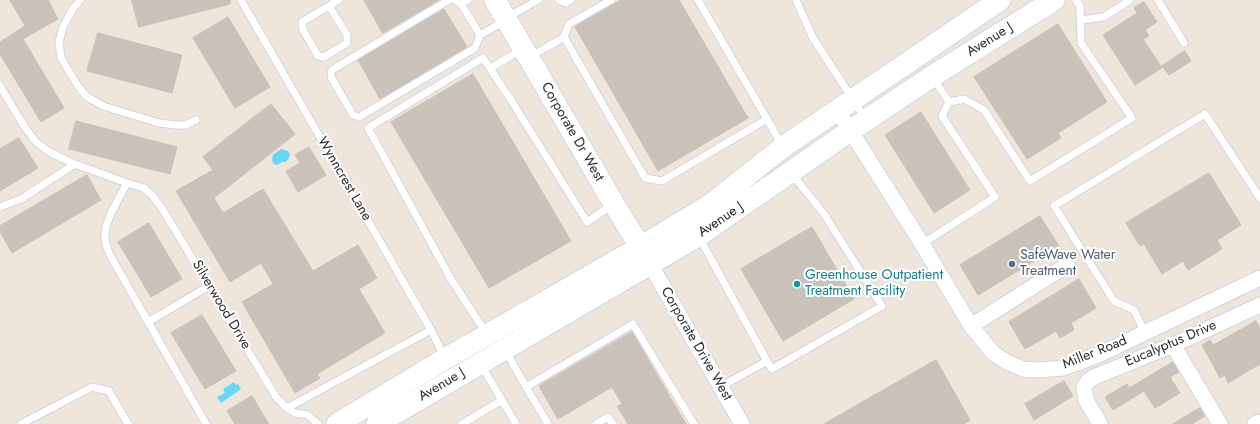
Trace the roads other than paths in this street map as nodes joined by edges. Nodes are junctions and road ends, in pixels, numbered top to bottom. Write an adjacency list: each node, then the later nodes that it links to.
1 (80, 0): 32 (lane)
2 (241, 0): 50 (lane, Wynncrest Lane)
3 (339, 0): 19 (lane)
4 (449, 0): 22 (lane)
5 (468, 0): 18 (lane)
6 (495, 0): 20 (street, Corporate Dr West)
7 (538, 0): 20 (lane)
8 (559, 0): 9 (lane)
9 (570, 0)
10 (611, 0): 23 (lane)
11 (698, 0): 31 (lane)
12 (796, 0): 30 (lane)
13 (999, 0): 30 (street, Avenue J)
14 (1054, 0): 27 (street, Avenue J)
15 (1076, 0): 21 (lane)
16 (1130, 0): 21 (lane)
17 (1158, 0): 24 (lane)
18 (458, 2): 22 (lane)
19 (329, 6): 19 (lane)
20 (506, 19): 22 (lane); 25 (street, Corporate Dr West)
21 (1080, 20): 29 (lane)
22 (480, 35)
23 (564, 37): 25 (lane); 31 (lane)
24 (1184, 43)
25 (526, 53): 26 (lane); 39 (street, Corporate Dr West)
26 (491, 68): 39 (lane); 52 (lane)
27 (931, 77): 29 (lane); 33 (street, Avenue J)
28 (0, 86): 35 (lane, Silverwood Drive)
29 (949, 102): 42 (lane)
30 (845, 105): 33 (street, Miller Road); 34 (street, Avenue J)
31 (767, 119): 34 (lane)
32 (196, 120)
33 (858, 125): 36 (street, Avenue J); 42 (street, Miller Road)
34 (783, 147): 43 (street, Avenue J)
35 (75, 164): 37 (lane, Silverwood Drive); 40 (lane)
36 (791, 172): 41 (street, Avenue J); 56 (lane)
37 (127, 183): 46 (lane, Silverwood Drive); 48 (lane)
38 (1260, 198): 51 (lane)
39 (614, 204): 43 (street, Corporate Dr West)
40 (0, 207)
41 (698, 236): 43 (street, Avenue J); 56 (lane)
42 (922, 244): 49 (street, Miller Road)
43 (645, 255): 52 (street, Avenue J); 54 (street, Avenue J); 58 (street, Corporate Drive West)
44 (1067, 266): 49 (street)
45 (1260, 278): 51 (street, Miller Road)
46 (209, 286): 48 (lane); 61 (lane, Silverwood Drive)
47 (1260, 305): 53 (street, Eucalyptus Drive)
48 (148, 322): 65 (lane)
49 (971, 326): 51 (street, Miller Road)
50 (432, 330): 55 (lane, Wynncrest Lane); 61 (lane)
51 (1145, 333)
52 (487, 335): 55 (street, Avenue J)
53 (1172, 345): 76 (street, Eucalyptus Drive); 77 (street)
54 (504, 349): 57 (street, Avenue J); 59 (lane)
55 (445, 359): 67 (street, Avenue J)
56 (767, 361): 58 (lane)
57 (480, 363): 60 (lane); 68 (street, Avenue J)
58 (720, 386): 75 (street, Corporate Drive West)
59 (526, 387): 71 (lane); 74 (lane)
60 (502, 400): 69 (lane); 70 (lane)
61 (287, 408): 66 (lane, Silverwood Drive)
62 (1260, 422): 78 (street)
63 (21, 424): 64 (lane)
64 (128, 424)
65 (206, 424)
66 (318, 424)
67 (337, 424)
68 (377, 424)
69 (462, 424)
70 (516, 424)
71 (548, 424)
72 (596, 424): 73 (lane)
73 (613, 424)
74 (694, 424)
75 (742, 424)
76 (1100, 424)
77 (1220, 424)
78 (1255, 424)

